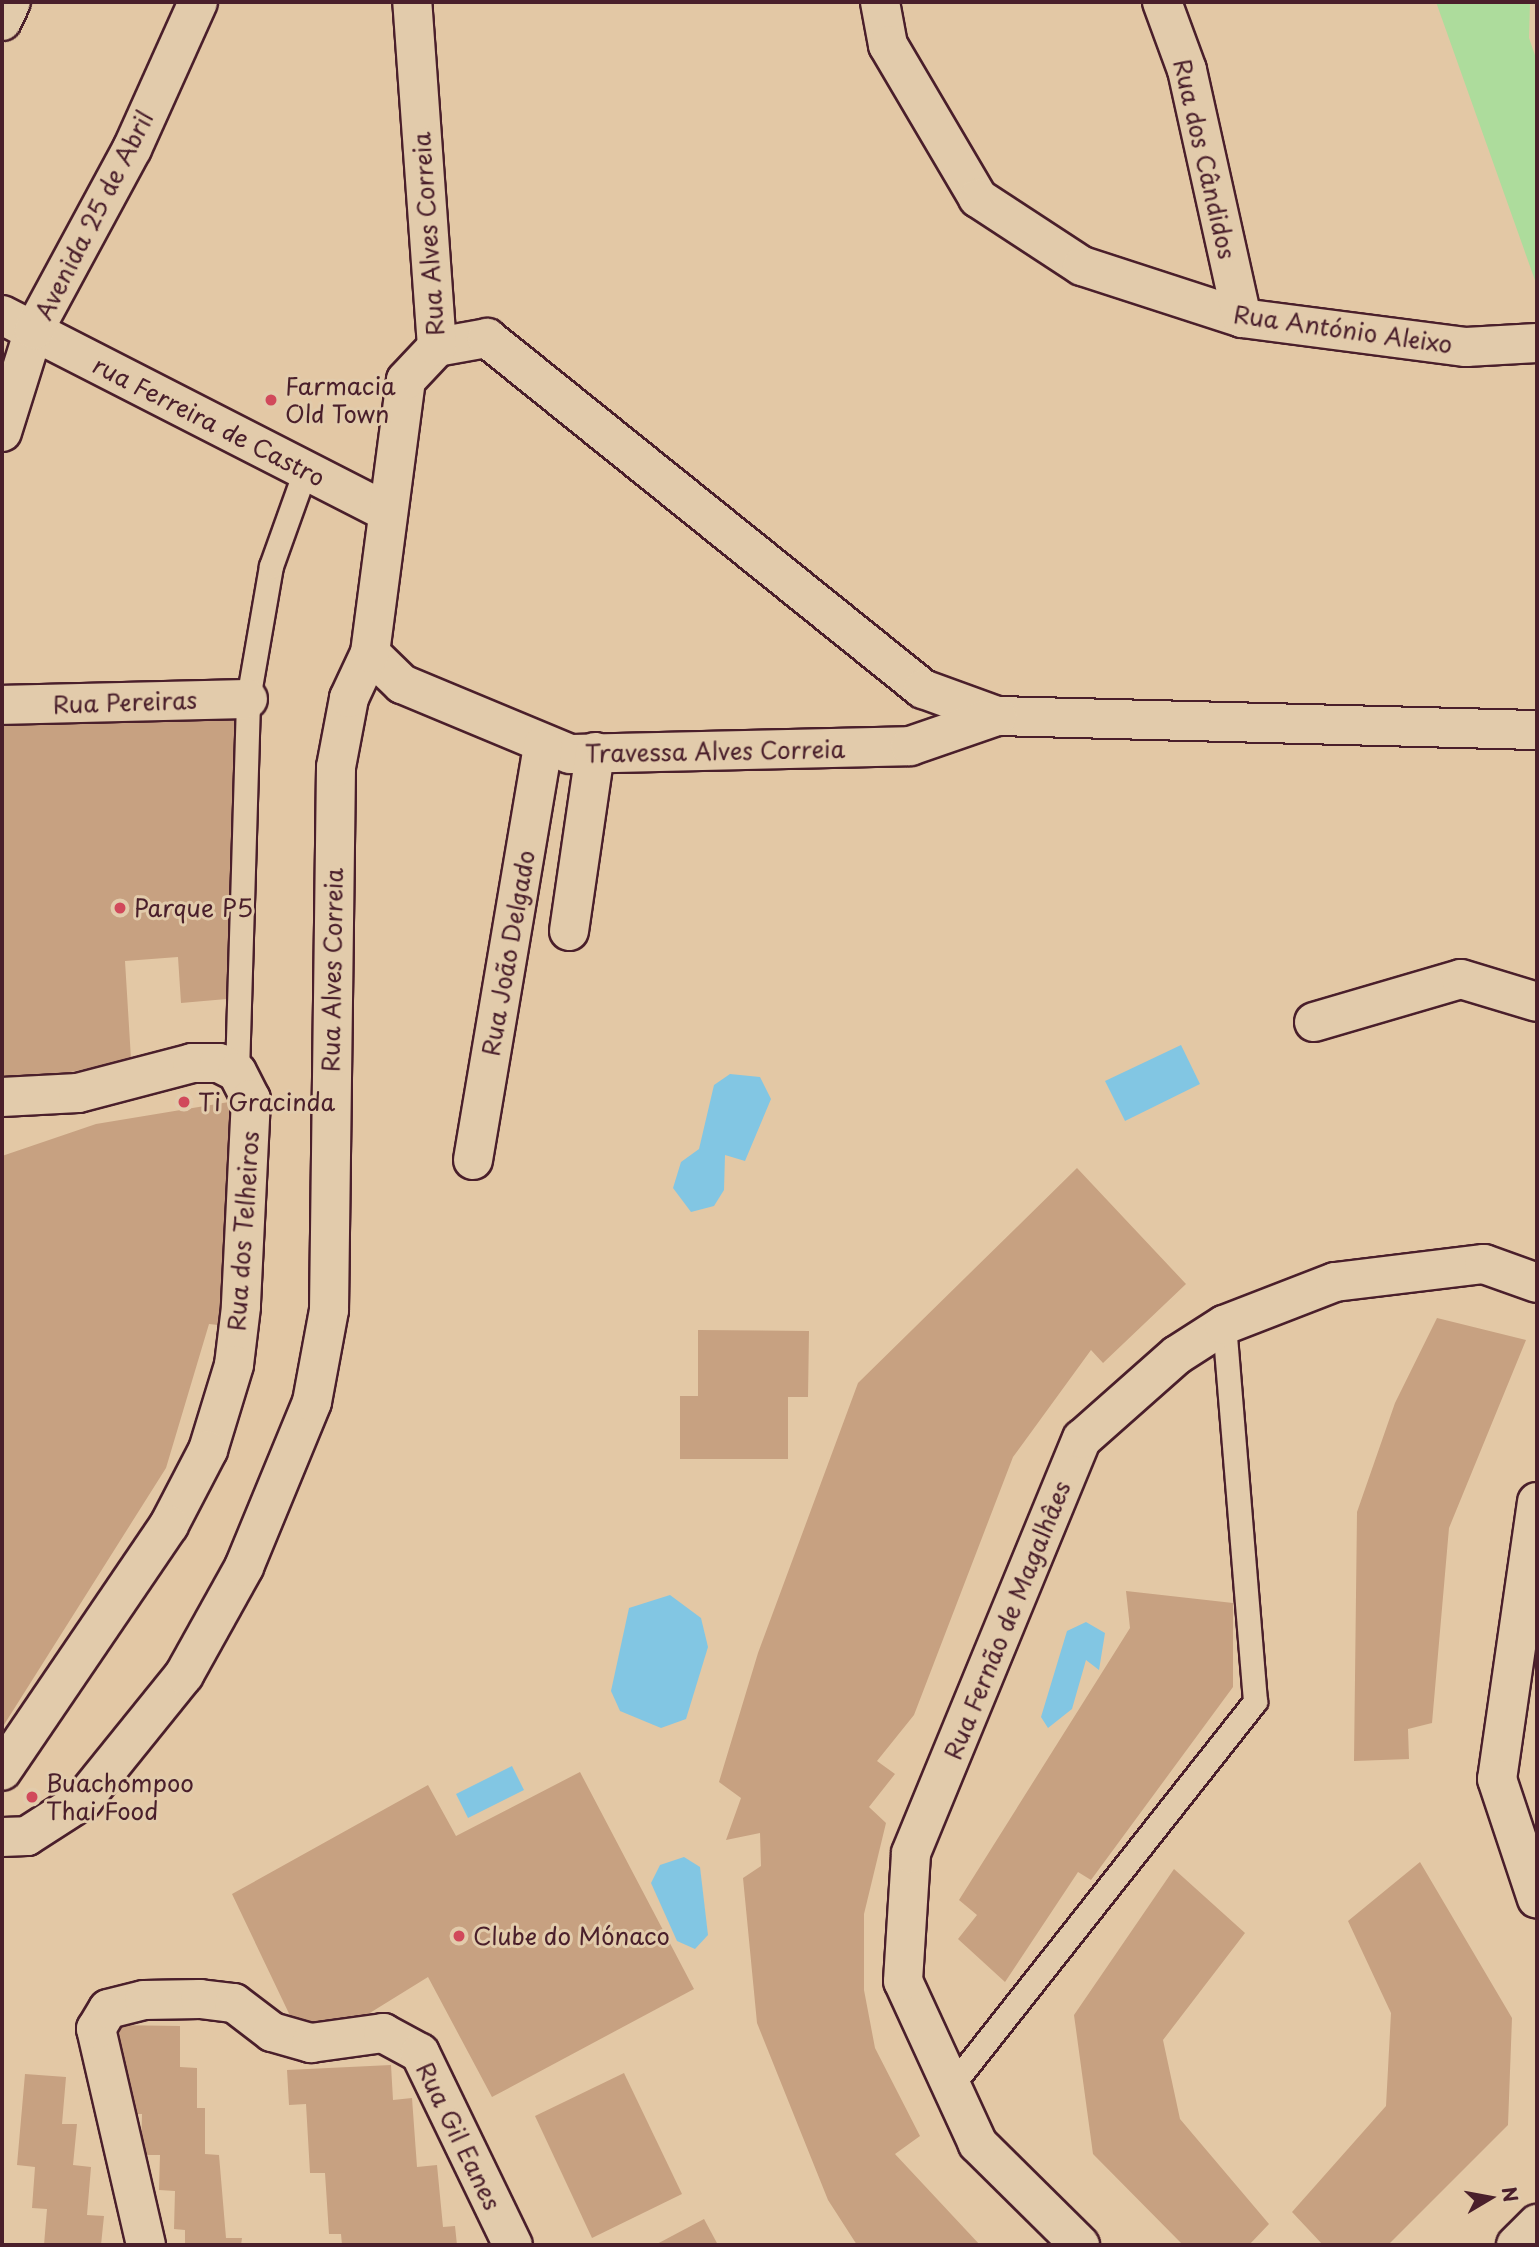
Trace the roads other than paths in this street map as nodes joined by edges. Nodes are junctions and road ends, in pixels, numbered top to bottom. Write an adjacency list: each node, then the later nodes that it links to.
1 (11, 2): 6 (street)
2 (198, 2): 8 (street, Avenida 25 de Abril)
3 (412, 2): 10 (street, Rua Alves Correia)
4 (880, 2): 7 (street, Rua António Aleixo)
5 (1162, 2): 7 (street, Rua dos Cândidos)
6 (2, 21)
7 (1242, 318): 9 (street, Rua António Aleixo)
8 (18, 323): 11 (street, Avenida 25 de Abril); 12 (street, rua Ferreira de Castro)
9 (1537, 343)
10 (437, 347): 13 (street, Rua Alves Correia); 15 (street)
11 (2, 432)
12 (305, 471): 13 (street, rua Ferreira de Castro); 16 (lane, Rua dos Telheiros)
13 (385, 510): 14 (street, Rua Alves Correia)
14 (370, 653): 21 (street, Travessa Alves Correia); 33 (street, Rua Alves Correia)
15 (923, 689): 18 (street); 20 (street)
16 (248, 699): 17 (street, Rua Pereiras); 26 (lane, Rua dos Telheiros)
17 (2, 705)
18 (997, 716): 19 (street); 20 (street, Travessa Alves Correia)
19 (1537, 730)
20 (929, 740): 22 (street, Travessa Alves Correia)
21 (543, 745): 22 (street, Travessa Alves Correia); 28 (street, Rua João Delgado)
22 (595, 752): 23 (street)
23 (569, 931)
24 (1537, 1002): 25 (street)
25 (1314, 1022)
26 (237, 1072): 27 (street); 32 (street, Rua dos Telheiros)
27 (2, 1097)
28 (473, 1160)
29 (1537, 1283): 30 (street, Rua Fernão de Magalhâes)
30 (1224, 1325): 35 (lane); 35 (street, Rua Fernão de Magalhâes)
31 (1537, 1502): 34 (street)
32 (2, 1771)
33 (2, 1837)
34 (1537, 1899)
35 (949, 2089): 39 (street, Rua Fernão de Magalhâes)
36 (1537, 2224): 40 (street)
37 (146, 2245): 38 (street, Rua Gil Eanes)
38 (513, 2245)
39 (1080, 2245)
40 (1516, 2245)

